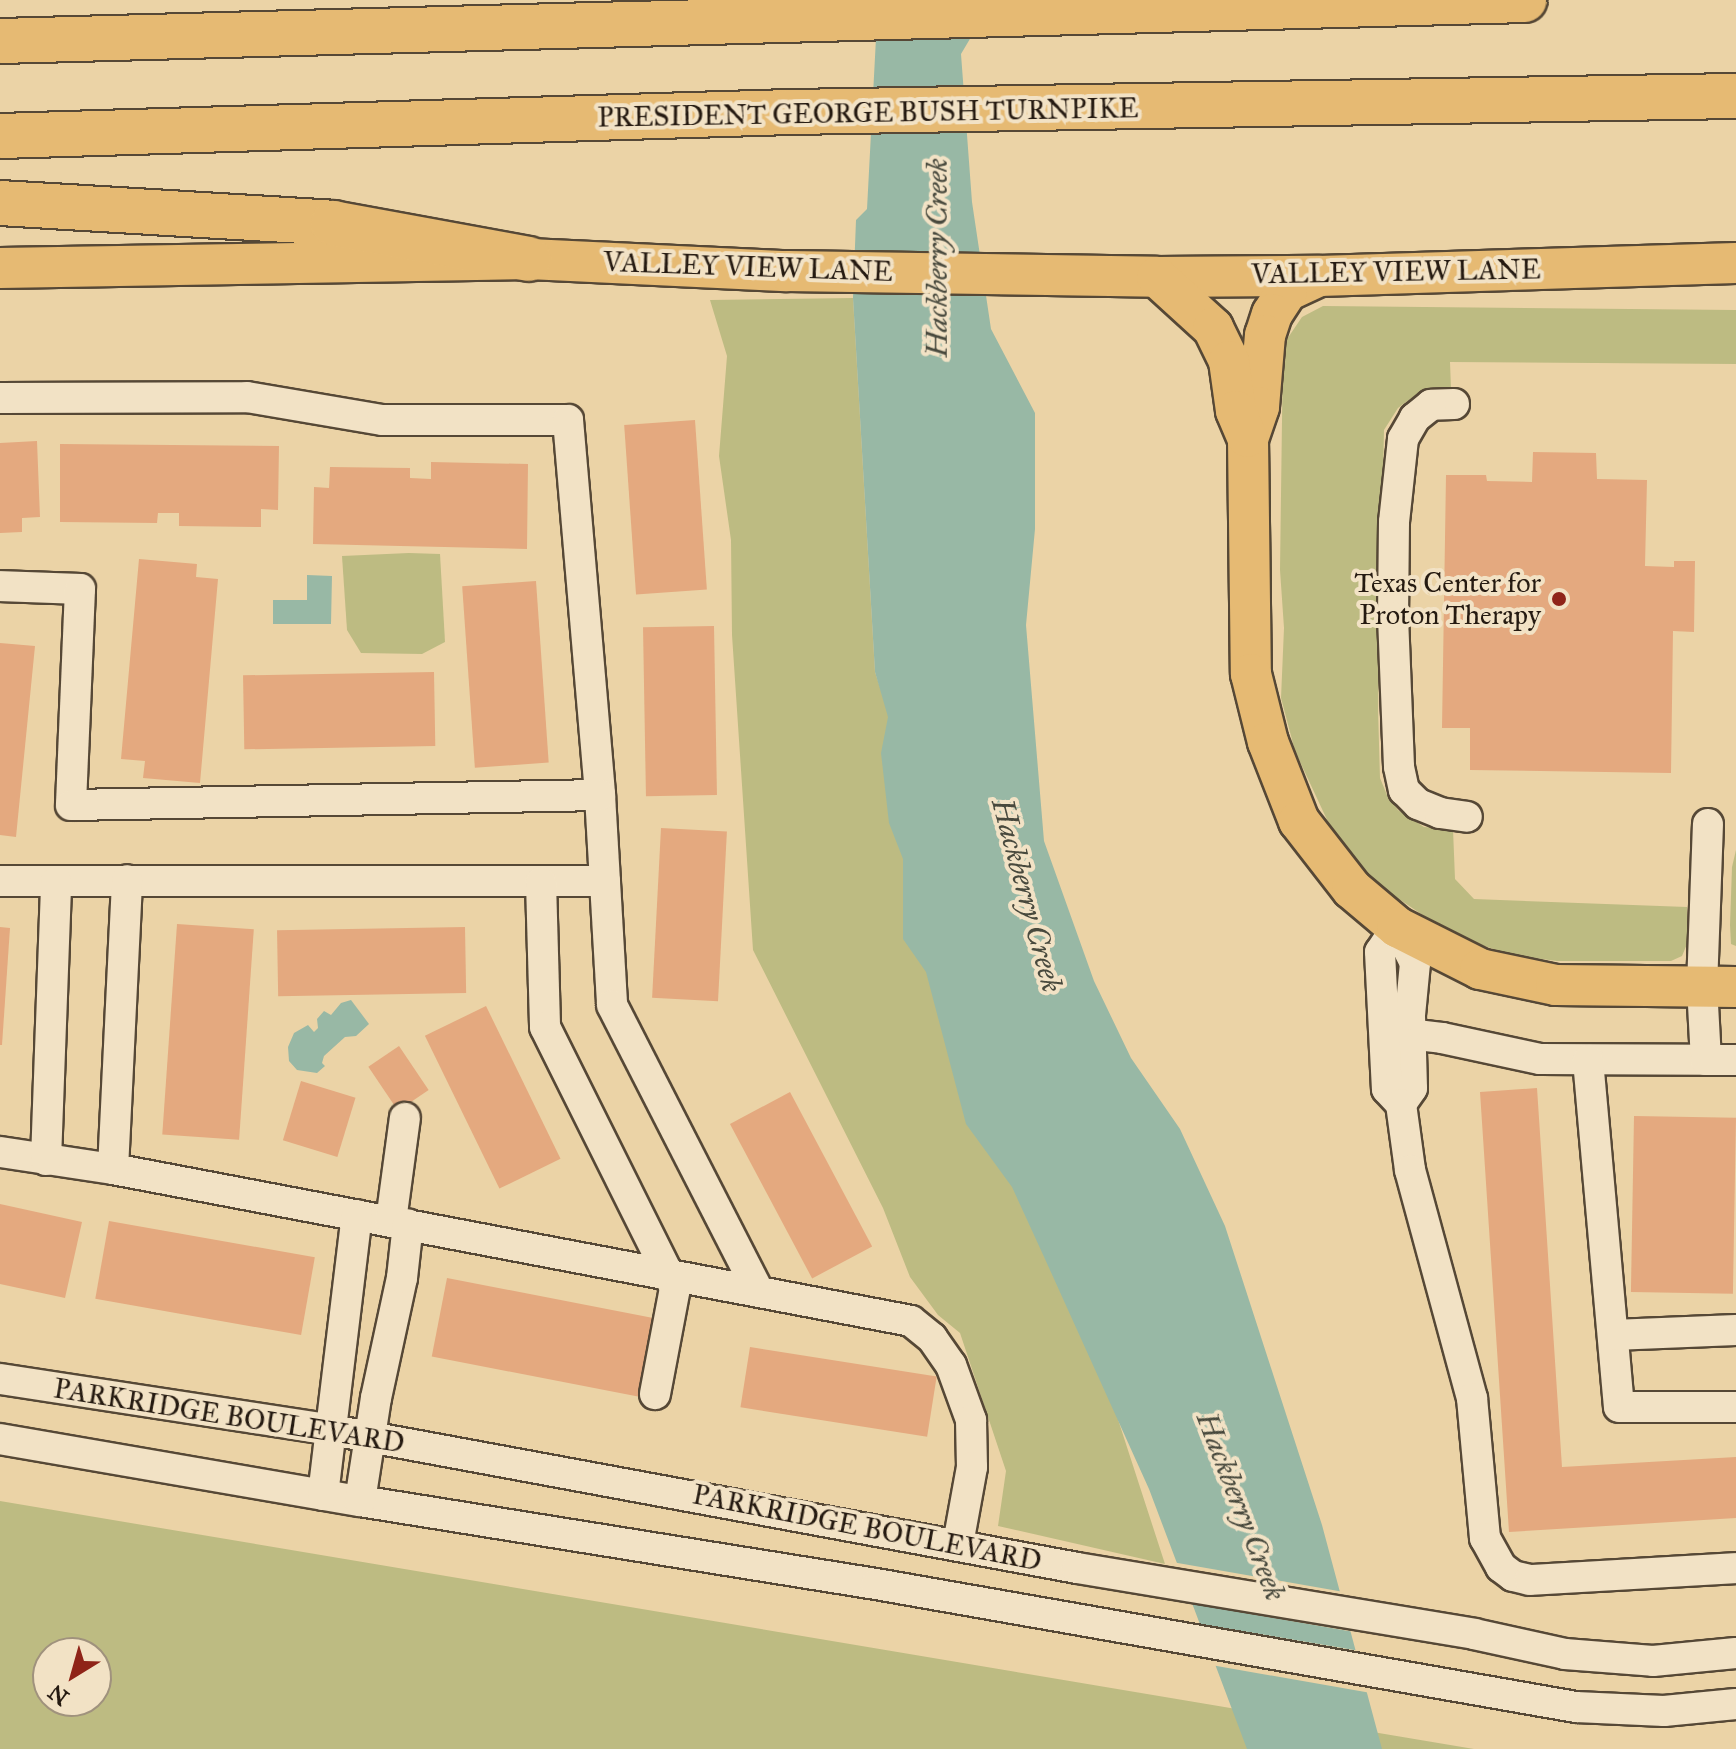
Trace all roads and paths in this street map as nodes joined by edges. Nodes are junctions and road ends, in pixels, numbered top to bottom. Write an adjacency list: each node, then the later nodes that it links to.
1 (1524, 0): 2 (highway)
2 (0, 41)
3 (1736, 96): 4 (highway, PRESIDENT GEORGE BUSH TURNPIKE)
4 (0, 136)
5 (0, 203): 6 (highway)
6 (529, 259): 8 (main road, VALLEY VIEW LANE); 10 (main road, VALLEY VIEW LANE)
7 (1736, 263): 9 (main road, VALLEY VIEW LANE)
8 (0, 268)
9 (1319, 276): 10 (main road, VALLEY VIEW LANE); 13 (main road)
10 (1157, 277): 13 (main road)
11 (0, 398): 15 (street)
12 (1454, 404): 16 (street)
13 (1248, 439): 23 (main road)
14 (0, 586): 15 (street)
15 (600, 795): 21 (street)
16 (1467, 817)
17 (1708, 824): 24 (street)
18 (127, 880): 20 (street); 22 (street); 32 (street)
19 (0, 881): 20 (street)
20 (56, 881): 31 (street)
21 (605, 881): 22 (street); 36 (street)
22 (541, 882): 35 (street)
23 (1397, 927): 24 (main road); 25 (street)
24 (1719, 987): 27 (street)
25 (1397, 1033): 26 (street); 50 (street)
26 (1588, 1060): 27 (street); 40 (street)
27 (1706, 1060): 28 (street)
28 (1736, 1060)
29 (405, 1118): 34 (street)
30 (0, 1152): 31 (street)
31 (46, 1160): 32 (street)
32 (113, 1169): 33 (street)
33 (357, 1215): 34 (street); 37 (street)
34 (400, 1222): 35 (street); 38 (street)
35 (671, 1275): 36 (street); 42 (street)
36 (759, 1292): 49 (street)
37 (343, 1315): 38 (street); 44 (street)
38 (392, 1327): 45 (street)
39 (1736, 1330): 40 (street)
40 (1613, 1335): 43 (street)
41 (0, 1379): 44 (street, PARKRIDGE BOULEVARD)
42 (655, 1394)
43 (1736, 1407)
44 (332, 1430): 45 (street, PARKRIDGE BOULEVARD); 47 (street)
45 (370, 1437): 48 (street); 49 (street, PARKRIDGE BOULEVARD)
46 (0, 1439): 47 (street, PARKRIDGE BOULEVARD)
47 (323, 1495): 48 (street, PARKRIDGE BOULEVARD)
48 (360, 1501): 52 (street, PARKRIDGE BOULEVARD)
49 (958, 1544): 51 (street, PARKRIDGE BOULEVARD)
50 (1736, 1568)
51 (1736, 1653)
52 (1736, 1704)

